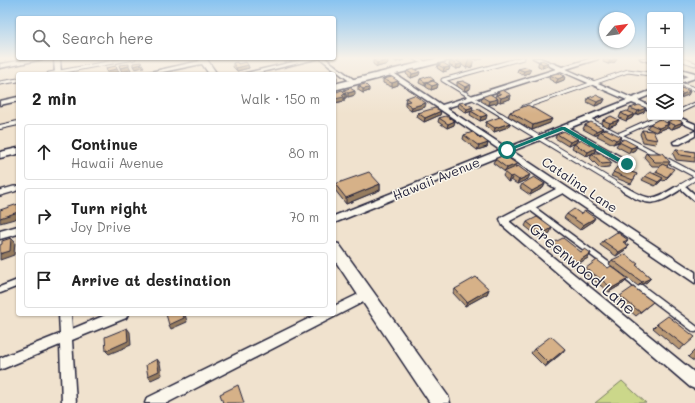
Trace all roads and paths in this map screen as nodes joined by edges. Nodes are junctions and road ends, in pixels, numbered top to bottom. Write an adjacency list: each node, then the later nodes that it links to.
1 (347, 77): 11 (street)
2 (375, 77): 11 (main road)
3 (396, 77): 23 (street, Catalina Lane)
4 (455, 77): 18 (lane)
5 (533, 77): 18 (street)
6 (579, 77): 13 (street)
7 (611, 77): 13 (lane)
8 (693, 77): 10 (street)
9 (16, 80): 12 (lane)
10 (683, 81)
11 (354, 82): 15 (main road)
12 (0, 83)
13 (593, 83): 20 (street); 25 (lane)
14 (683, 83): 16 (lane)
15 (336, 86)
16 (695, 89)
17 (647, 94): 20 (street, Hawaii Avenue)
18 (471, 97): 23 (street); 28 (lane)
19 (16, 99): 21 (street)
20 (633, 100): 24 (street); 29 (street, Hawaii Avenue)
21 (0, 103)
22 (695, 104): 26 (lane)
23 (442, 107): 40 (street, Catalina Lane)
24 (647, 107)
25 (523, 108)
26 (683, 110)
27 (509, 113): 28 (lane)
28 (502, 115): 38 (lane)
29 (587, 119): 35 (street, Hawaii Avenue); 37 (lane)
30 (652, 120): 37 (lane)
31 (679, 120): 34 (street)
32 (16, 123): 33 (lane)
33 (0, 127)
34 (695, 127)
35 (563, 128): 38 (street, Hawaii Avenue); 43 (street)
36 (695, 134): 39 (street)
37 (619, 135): 44 (lane)
38 (539, 138): 40 (street, Hawaii Avenue); 46 (lane)
39 (677, 142)
40 (507, 150): 48 (street, Catalina Lane); 52 (street, Hawaii Avenue)
41 (16, 151): 42 (main road)
42 (0, 155)
43 (627, 164)
44 (695, 175)
45 (695, 178): 46 (lane)
46 (682, 186): 50 (lane)
47 (16, 189): 49 (lane)
48 (564, 190): 51 (street, Greenwood Lane); 56 (street, Catalina Lane)
49 (0, 193)
50 (695, 198)
51 (530, 206): 64 (lane); 67 (street, Greenwood Lane)
52 (336, 219)
53 (16, 231): 54 (street)
54 (0, 235)
55 (336, 251): 59 (street)
56 (695, 278)
57 (16, 285): 58 (lane)
58 (0, 290)
59 (367, 295): 60 (street); 70 (street)
60 (336, 311)
61 (65, 316): 65 (street)
62 (117, 316): 65 (street)
63 (326, 316): 69 (street)
64 (695, 329)
65 (65, 337): 66 (street); 68 (street)
66 (0, 364)
67 (695, 382)
68 (69, 403)
69 (152, 403)
70 (441, 403)

